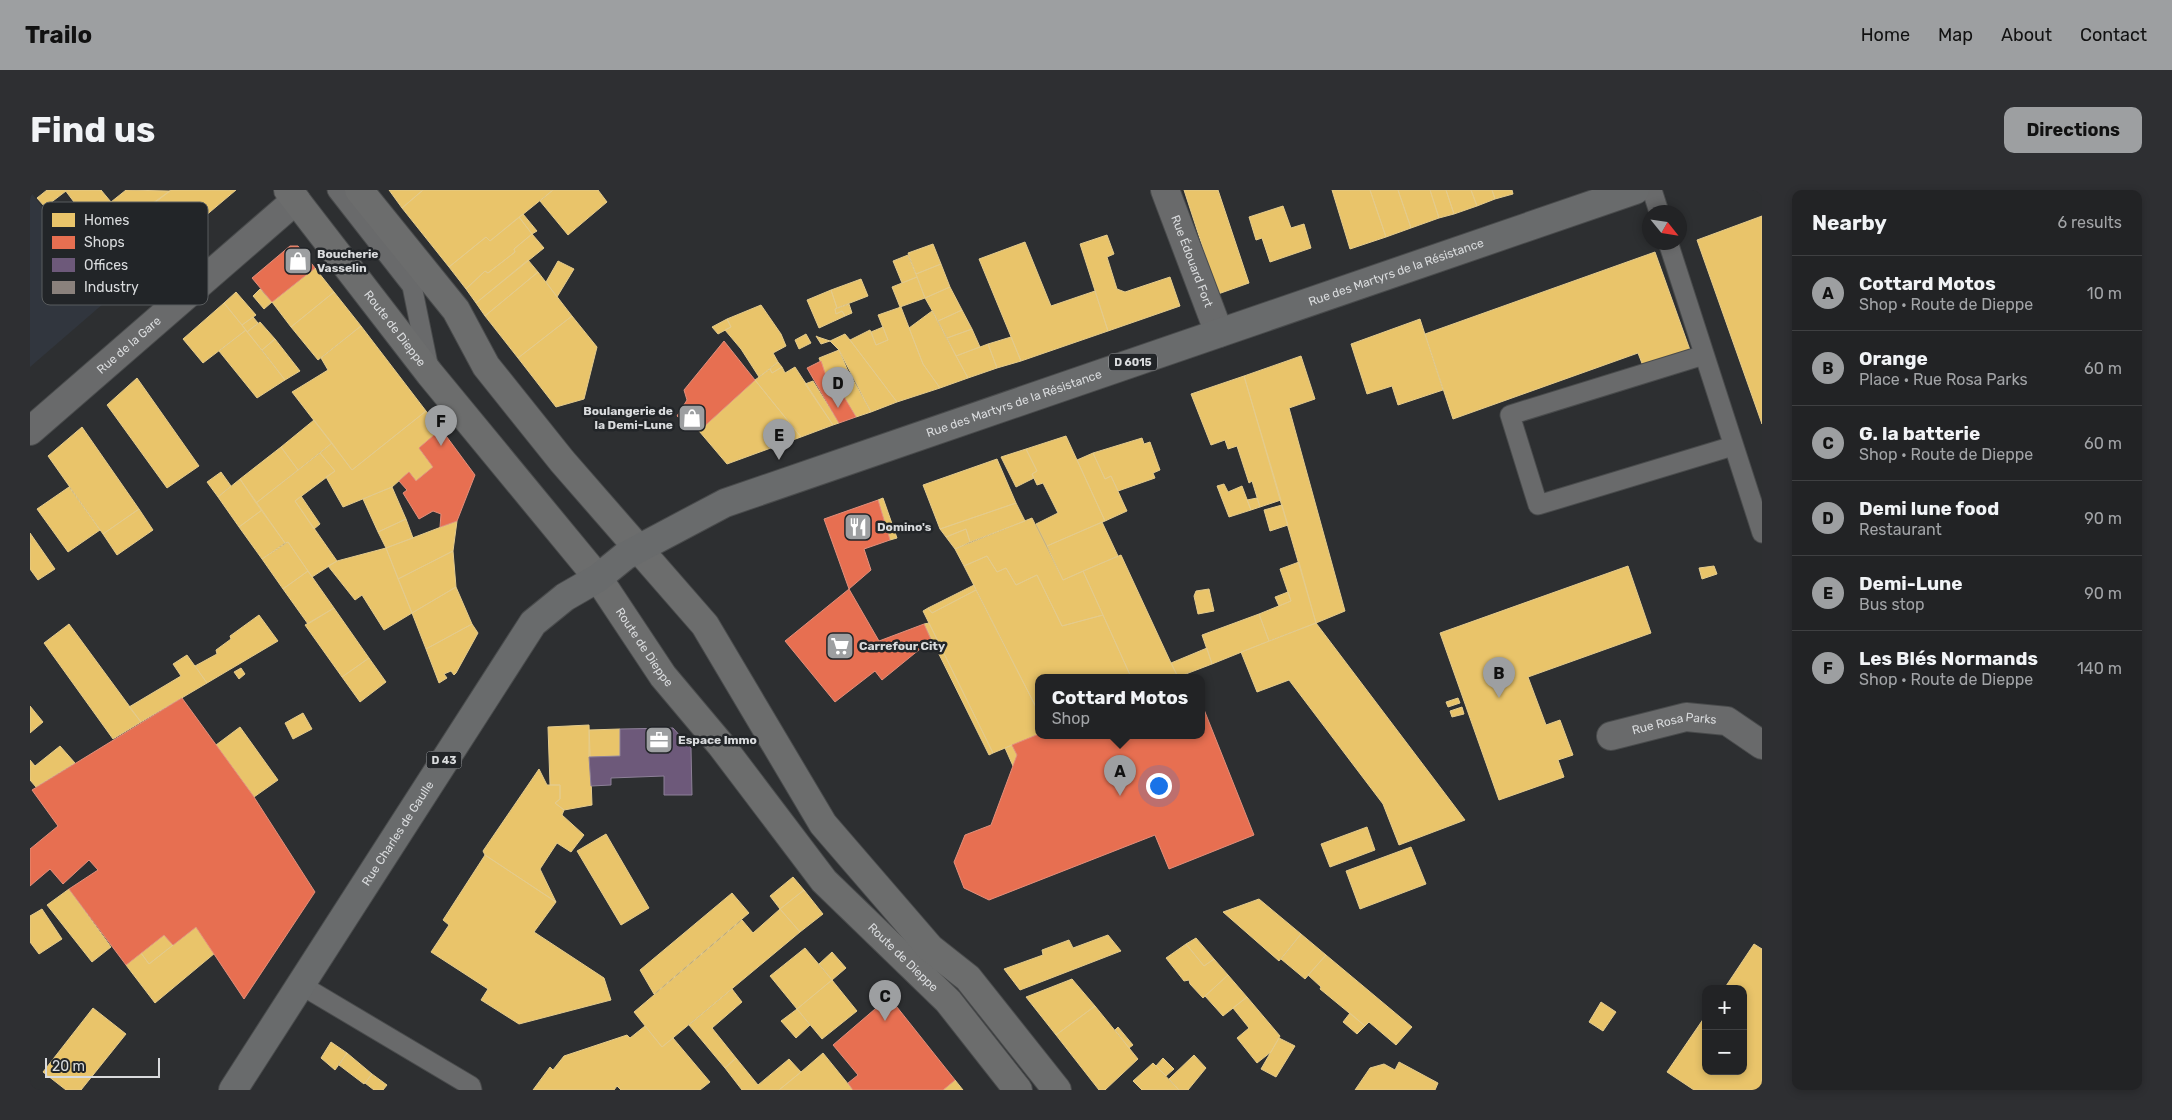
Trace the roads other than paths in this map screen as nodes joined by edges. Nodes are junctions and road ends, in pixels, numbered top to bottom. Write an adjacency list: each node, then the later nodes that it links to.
1 (337, 190): 13 (lane)
2 (359, 190): 17 (main road, Route de Dieppe)
3 (1165, 190): 11 (street, Rue Édouard Fort)
4 (1635, 190): 11 (main road, Rue des Martyrs de la Résistance / D 6015)
5 (1652, 190): 7 (lane)
6 (292, 195): 9 (street, Rue de la Gare); 13 (main road, Route de Dieppe)
7 (1657, 205)
8 (1671, 250): 12 (lane)
9 (208, 271)
10 (170, 305): 14 (street, Rue de la Gare)
11 (1218, 333): 17 (main road, Rue des Martyrs de la Résistance / D 6015)
12 (1704, 355): 15 (lane); 15 (lane)
13 (430, 374): 18 (main road, Route de Dieppe)
14 (30, 431)
15 (1733, 446): 16 (lane)
16 (1762, 533)
17 (631, 552): 18 (main road, Rue Charles de Gaulle / D 43); 25 (main road, Route de Dieppe)
18 (598, 578): 21 (main road, Rue Charles de Gaulle / D 43); 24 (main road, Route de Dieppe)
19 (1611, 736): 20 (street, Rue Rosa Parks)
20 (1762, 745)
21 (300, 985): 22 (main road, Rue Charles de Gaulle / D 43); 23 (lane)
22 (233, 1090)
23 (472, 1090)
24 (1018, 1090)
25 (1057, 1090)

